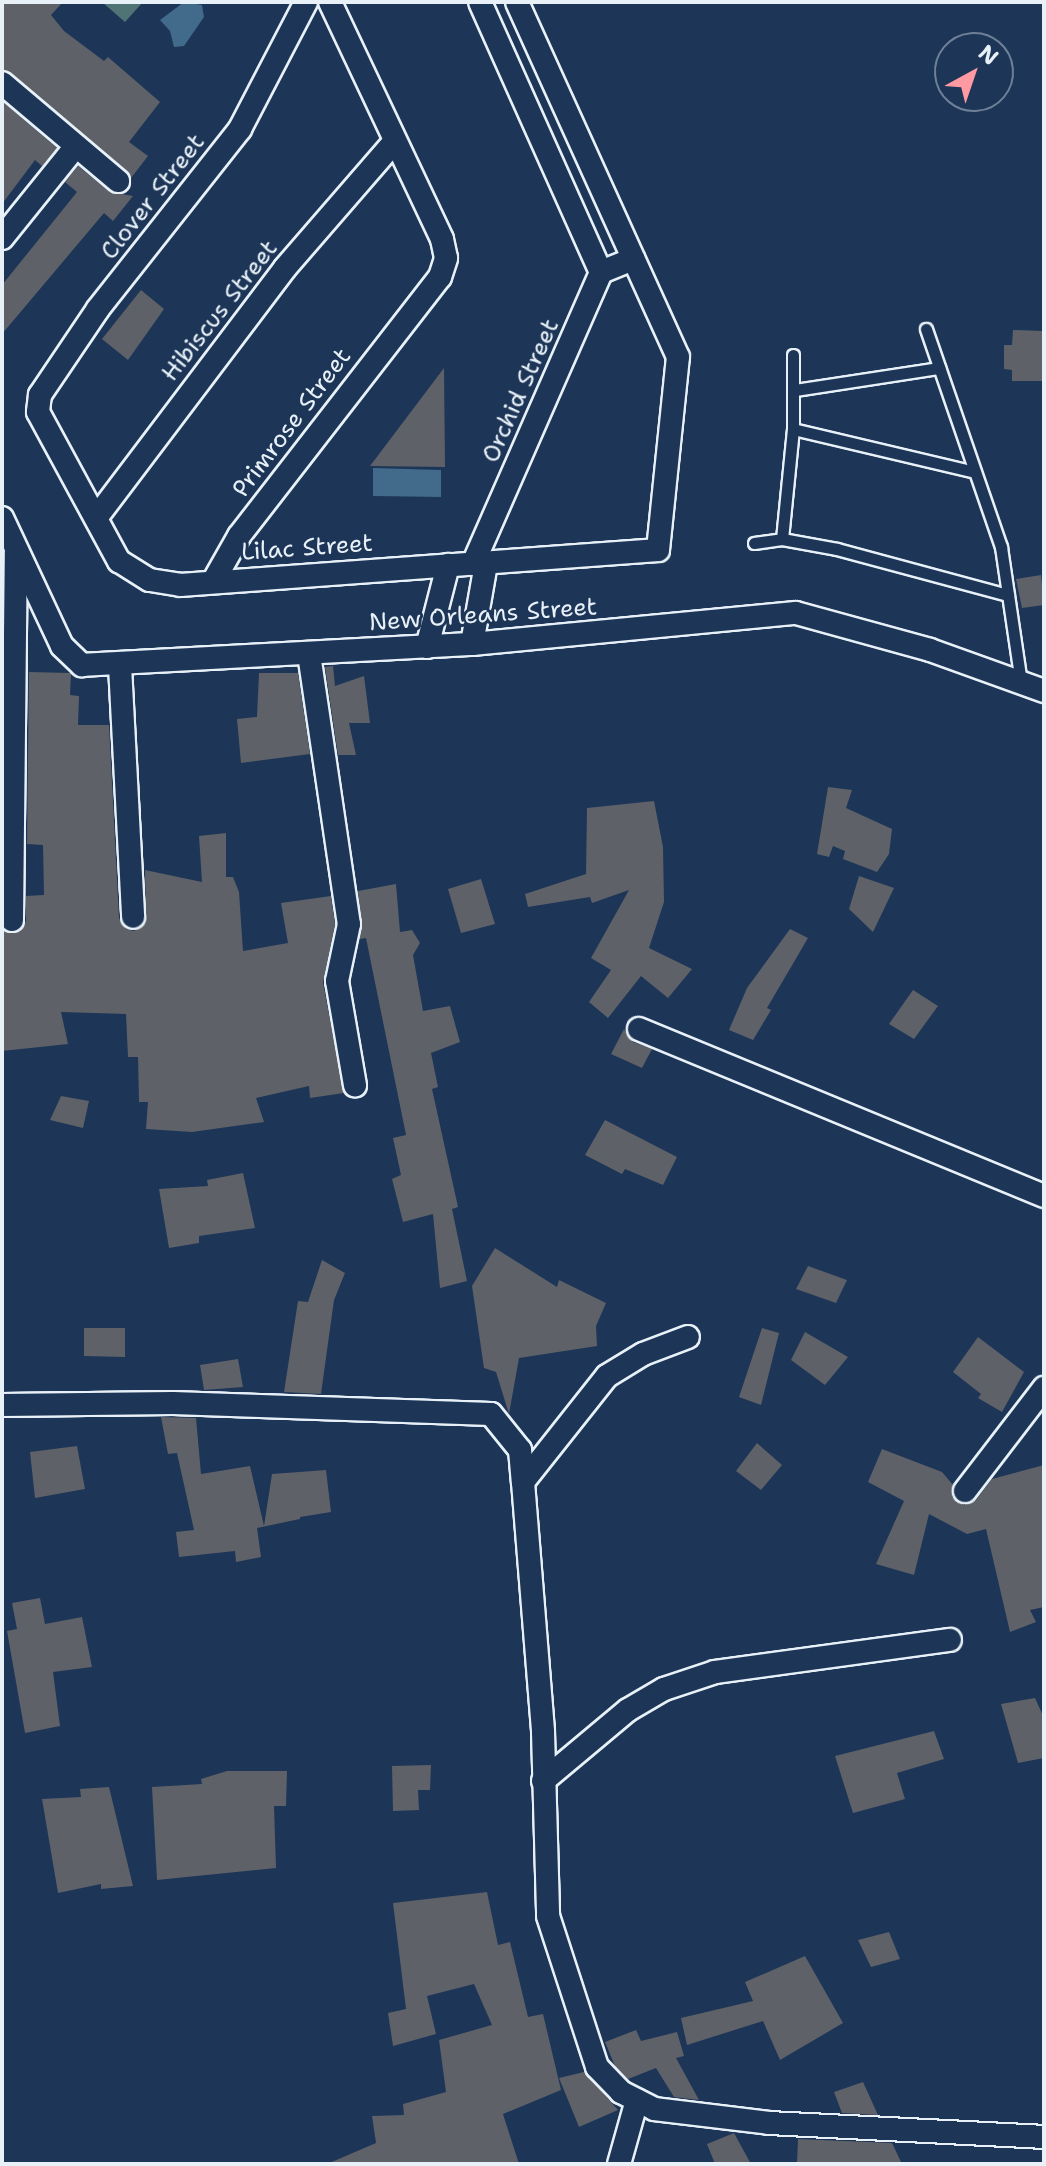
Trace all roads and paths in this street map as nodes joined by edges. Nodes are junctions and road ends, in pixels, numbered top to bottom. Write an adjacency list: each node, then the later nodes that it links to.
1 (306, 2): 16 (street, Clover Street)
2 (330, 2): 6 (street, Primrose Street)
3 (480, 2): 11 (street)
4 (517, 2): 10 (street)
5 (2, 83): 7 (street)
6 (394, 142): 20 (street, Hibiscus Street); 26 (street, Primrose Street)
7 (76, 146): 8 (street); 9 (street)
8 (118, 181)
9 (2, 238)
10 (634, 259): 11 (street); 24 (street, Lilac Street)
11 (601, 272): 24 (street, Orchid Street)
12 (926, 329): 14 (lane)
13 (793, 355): 15 (lane)
14 (939, 368): 15 (lane); 18 (lane)
15 (795, 390): 17 (lane)
16 (42, 420): 20 (street, Lilac Street)
17 (793, 429): 18 (lane); 21 (lane)
18 (975, 472): 27 (lane)
19 (2, 518): 22 (street, New Orleans Street)
20 (96, 518): 26 (street, Lilac Street)
21 (782, 539): 23 (lane); 27 (lane)
22 (16, 543): 28 (street); 32 (street, New Orleans Street)
23 (754, 543)
24 (480, 564): 25 (street, Lilac Street); 29 (street, Orchid Street)
25 (448, 565): 26 (street, Lilac Street); 30 (street)
26 (213, 582)
27 (1008, 595): 33 (lane)
28 (10, 633): 36 (street)
29 (472, 644): 30 (street, New Orleans Street); 33 (street, New Orleans Street)
30 (427, 647): 31 (street, New Orleans Street)
31 (309, 654): 32 (street, New Orleans Street); 38 (street)
32 (120, 666): 35 (street)
33 (1021, 683): 34 (street, New Orleans Street)
34 (1044, 691)
35 (133, 917)
36 (12, 920)
37 (639, 1029): 39 (street)
38 (355, 1085)
39 (1044, 1196)
40 (688, 1337): 43 (street)
41 (1044, 1388): 44 (street)
42 (2, 1405): 43 (street)
43 (523, 1482): 46 (street)
44 (965, 1491)
45 (950, 1640): 46 (street)
46 (543, 1781): 47 (street)
47 (637, 2100): 48 (street); 49 (street)
48 (1044, 2137)
49 (619, 2164)

